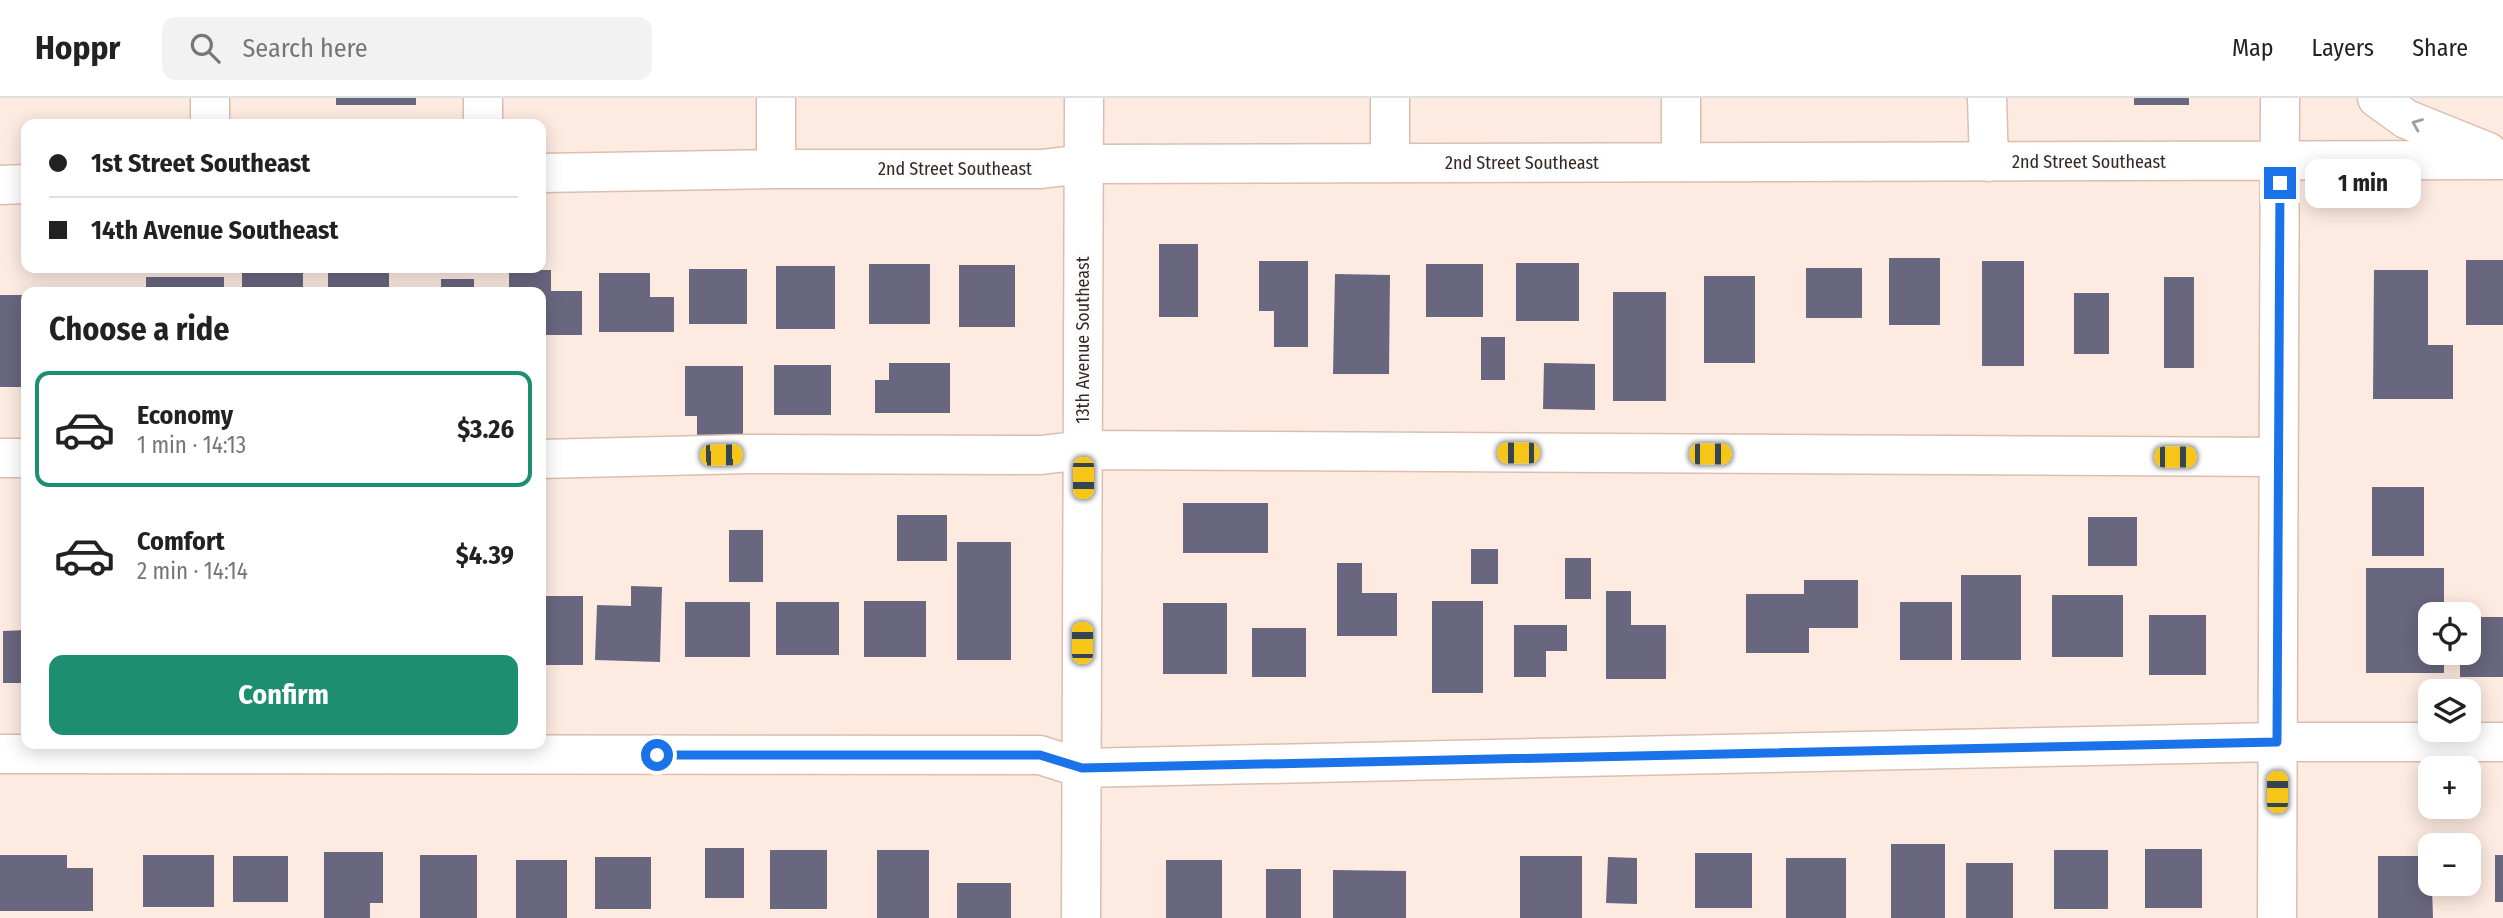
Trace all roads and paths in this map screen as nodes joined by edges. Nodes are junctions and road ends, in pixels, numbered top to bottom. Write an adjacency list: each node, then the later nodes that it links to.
1 (210, 98): 10 (street)
2 (483, 98): 11 (street)
3 (776, 98): 18 (street)
4 (1084, 98): 17 (street, 13th Avenue Southeast)
5 (1390, 98): 16 (street)
6 (1681, 98): 13 (street)
7 (1987, 98): 14 (street)
8 (2280, 98): 15 (street)
9 (2377, 98): 12 (street, one-way to 9)
10 (210, 119)
11 (483, 119)
12 (2503, 159): 15 (street, 2nd Street Southeast)
13 (1681, 162): 14 (street, 2nd Street Southeast); 16 (street, 2nd Street Southeast)
14 (1989, 162): 15 (street, 2nd Street Southeast)
15 (2280, 162): 23 (street)
16 (1390, 163): 17 (street, 2nd Street Southeast)
17 (1084, 164): 18 (street, 2nd Street Southeast); 22 (street, 13th Avenue Southeast)
18 (776, 169): 19 (street, 2nd Street Southeast)
19 (546, 173)
20 (21, 184): 21 (street)
21 (0, 185)
22 (1083, 450): 23 (street); 26 (street); 30 (street, 13th Avenue Southeast)
23 (2278, 457): 27 (street)
24 (0, 458): 25 (street)
25 (21, 458)
26 (546, 458)
27 (2277, 742): 28 (street); 30 (street); 32 (street)
28 (2503, 742)
29 (0, 754): 30 (street)
30 (1082, 768): 31 (street, 13th Avenue Southeast)
31 (1081, 918)
32 (2277, 918)

